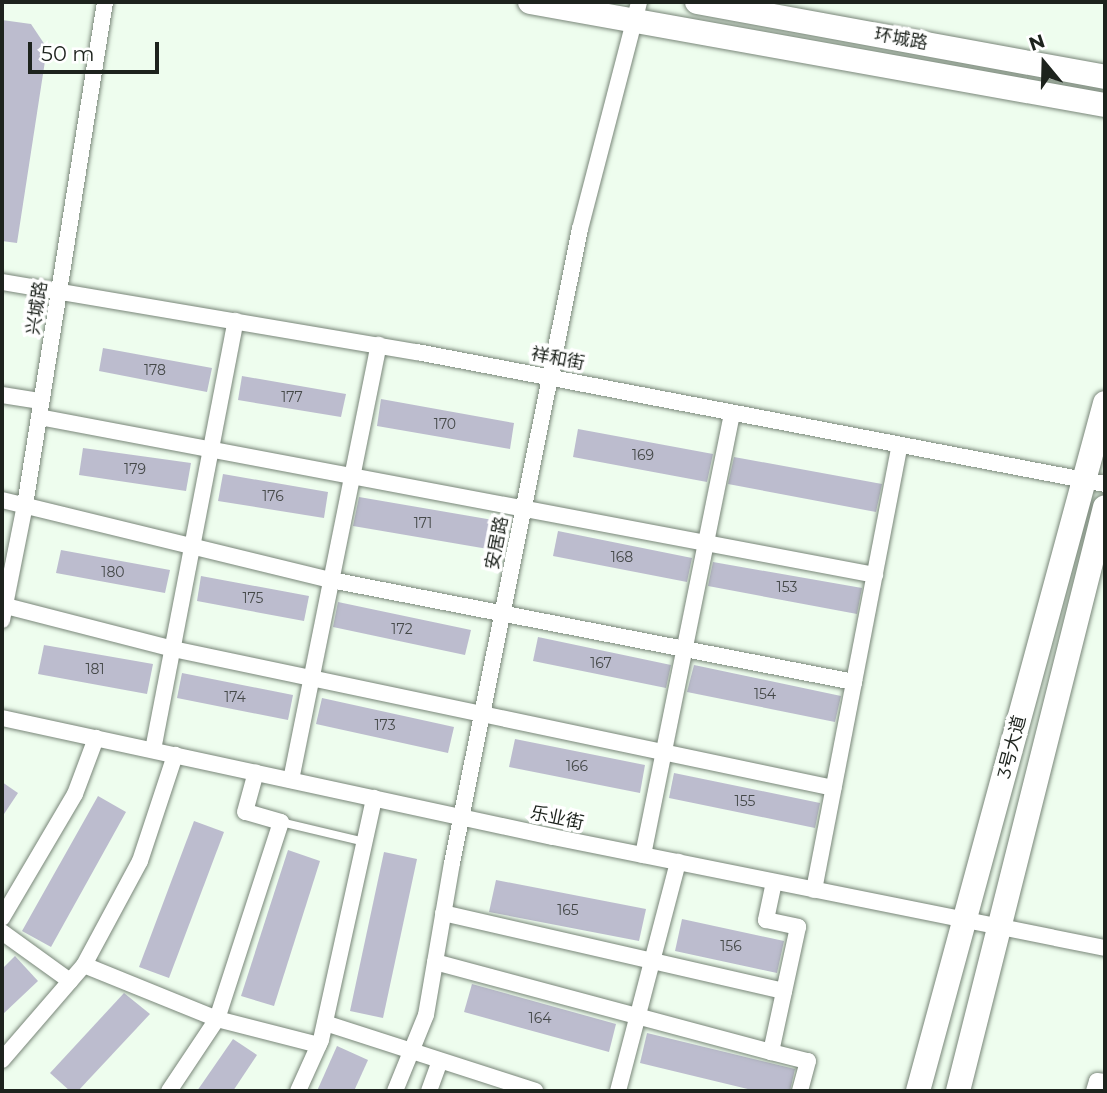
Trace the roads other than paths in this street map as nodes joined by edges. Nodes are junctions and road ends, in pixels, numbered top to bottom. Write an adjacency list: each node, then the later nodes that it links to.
1 (105, 2): 8 (street, 兴城路)
2 (530, 2): 4 (main road)
3 (697, 2): 5 (main road, 环城路)
4 (637, 10): 6 (main road); 11 (street, 安居路)
5 (1105, 77)
6 (1105, 105)
7 (2, 282): 8 (street, 祥和街)
8 (59, 292): 9 (street, 祥和街); 14 (street, 兴城路)
9 (236, 321): 10 (street, 祥和街); 17 (street)
10 (379, 345): 11 (street, 祥和街); 18 (street)
11 (550, 378): 15 (street, 祥和街); 22 (street, 安居路)
12 (2, 395): 14 (street)
13 (1105, 403): 19 (main road, 3号大道)
14 (40, 409): 17 (street); 21 (street, 兴城路)
15 (732, 412): 16 (street, 祥和街); 24 (street)
16 (900, 445): 19 (street, 祥和街); 26 (street)
17 (211, 449): 18 (street); 25 (street)
18 (352, 476): 22 (street); 27 (street)
19 (1095, 482): 53 (main road, 3号大道)
20 (2, 500): 21 (street)
21 (25, 505): 25 (street); 28 (street, 兴城路)
22 (524, 508): 24 (street); 29 (street, 安居路)
23 (1105, 508): 54 (main road, 3号大道)
24 (705, 543): 26 (street); 30 (street)
25 (194, 544): 27 (street); 31 (street)
26 (875, 575): 33 (street)
27 (331, 580): 29 (street); 32 (street)
28 (3, 610): 31 (street)
29 (503, 611): 30 (street); 34 (street, 安居路)
30 (684, 648): 33 (street); 38 (street)
31 (173, 649): 32 (street); 37 (street)
32 (311, 679): 34 (street); 41 (street)
33 (855, 682): 42 (street)
34 (482, 715): 38 (street); 44 (street, 安居路)
35 (2, 718): 36 (street, 乐业街)
36 (96, 738): 37 (street, 乐业街); 52 (street)
37 (153, 750): 39 (street, 乐业街)
38 (663, 753): 42 (street); 47 (street)
39 (175, 755): 40 (street, 乐业街); 59 (street)
40 (256, 772): 41 (street, 乐业街); 45 (street)
41 (291, 780): 43 (street, 乐业街)
42 (834, 788): 50 (street)
43 (374, 798): 44 (street, 乐业街); 46 (street)
44 (461, 817): 47 (street, 乐业街); 51 (street, 安居路)
45 (281, 822): 46 (lane); 63 (street)
46 (365, 842): 64 (street)
47 (643, 855): 48 (street, 乐业街)
48 (678, 862): 49 (street, 乐业街); 57 (street)
49 (774, 881): 50 (street, 乐业街); 61 (street)
50 (814, 890): 53 (street, 乐业街)
51 (443, 913): 57 (street); 58 (street, 安居路)
52 (2, 918)
53 (965, 920): 54 (street, 乐业街); 78 (main road, 3号大道)
54 (1000, 926): 56 (street, 乐业街); 79 (main road, 3号大道)
55 (2, 932): 60 (street)
56 (1105, 948)
57 (652, 961): 61 (street); 62 (street)
58 (435, 962): 62 (street); 67 (street, 安居路)
59 (84, 965): 60 (street); 63 (street)
60 (70, 981): 68 (street)
61 (784, 991): 66 (street)
62 (638, 1015): 66 (street); 76 (street)
63 (217, 1019): 65 (street); 71 (street)
64 (325, 1023): 65 (street); 67 (street)
65 (319, 1045): 72 (street)
66 (771, 1052): 77 (street)
67 (410, 1054): 69 (street); 73 (street, 安居路)
68 (2, 1060)
69 (439, 1062): 74 (street); 75 (street)
70 (1105, 1083): 80 (street)
71 (169, 1091)
72 (298, 1091)
73 (396, 1091)
74 (429, 1091)
75 (535, 1091)
76 (618, 1091)
77 (800, 1091)
78 (918, 1091)
79 (958, 1091)
80 (1094, 1091)

